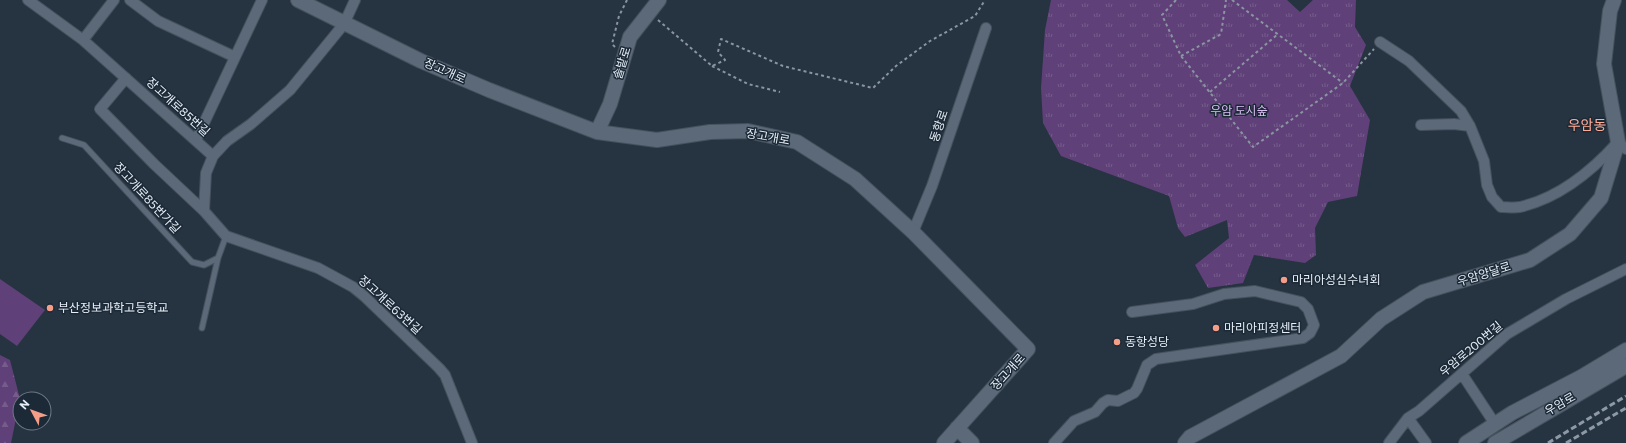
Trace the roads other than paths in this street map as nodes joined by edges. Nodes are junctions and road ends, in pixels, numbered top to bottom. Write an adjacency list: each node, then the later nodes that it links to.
1 (28, 0): 11 (street, 장고개로85번길)
2 (114, 0): 11 (street)
3 (130, 0): 13 (street)
4 (262, 0): 13 (street)
5 (298, 0): 9 (street, 장고개로)
6 (355, 0): 9 (street)
7 (659, 0): 17 (street, 솔밭로)
8 (1614, 0): 20 (street, 우암양달로)
9 (344, 24): 17 (street, 장고개로); 21 (street)
10 (986, 28): 23 (street, 동항로)
11 (83, 40): 14 (street, 장고개로85번길)
12 (1380, 42): 16 (street)
13 (235, 57): 19 (street)
14 (126, 78): 19 (street, 장고개로85번길); 22 (street, 장고개로63번길)
15 (1421, 125): 16 (street)
16 (1470, 126): 20 (street)
17 (597, 132): 23 (street, 장고개로)
18 (62, 138): 25 (lane, 장고개로85번가길)
19 (196, 140): 21 (street, 장고개로85번길)
20 (1622, 145): 39 (street, 우암양달로)
21 (213, 156): 22 (street)
22 (204, 211): 24 (street, 장고개로63번길)
23 (913, 232): 34 (street, 장고개로)
24 (226, 236): 25 (lane); 35 (street, 장고개로63번길)
25 (218, 258): 28 (lane)
26 (1626, 269): 31 (street, 우암로200번길)
27 (1132, 312): 38 (street)
28 (202, 328)
29 (1626, 350): 33 (street, 우암로)
30 (1626, 366): 43 (street, 우암로)
31 (1462, 374): 32 (street, 우암로200번길); 33 (street)
32 (1408, 418): 40 (street, 우암로200번길); 41 (street)
33 (1495, 424): 42 (street, 우암로)
34 (957, 428): 36 (street, 장고개로); 37 (street)
35 (472, 443)
36 (944, 443)
37 (972, 443)
38 (1054, 443)
39 (1185, 443)
40 (1389, 443)
41 (1426, 443)
42 (1466, 443)
43 (1495, 443)

